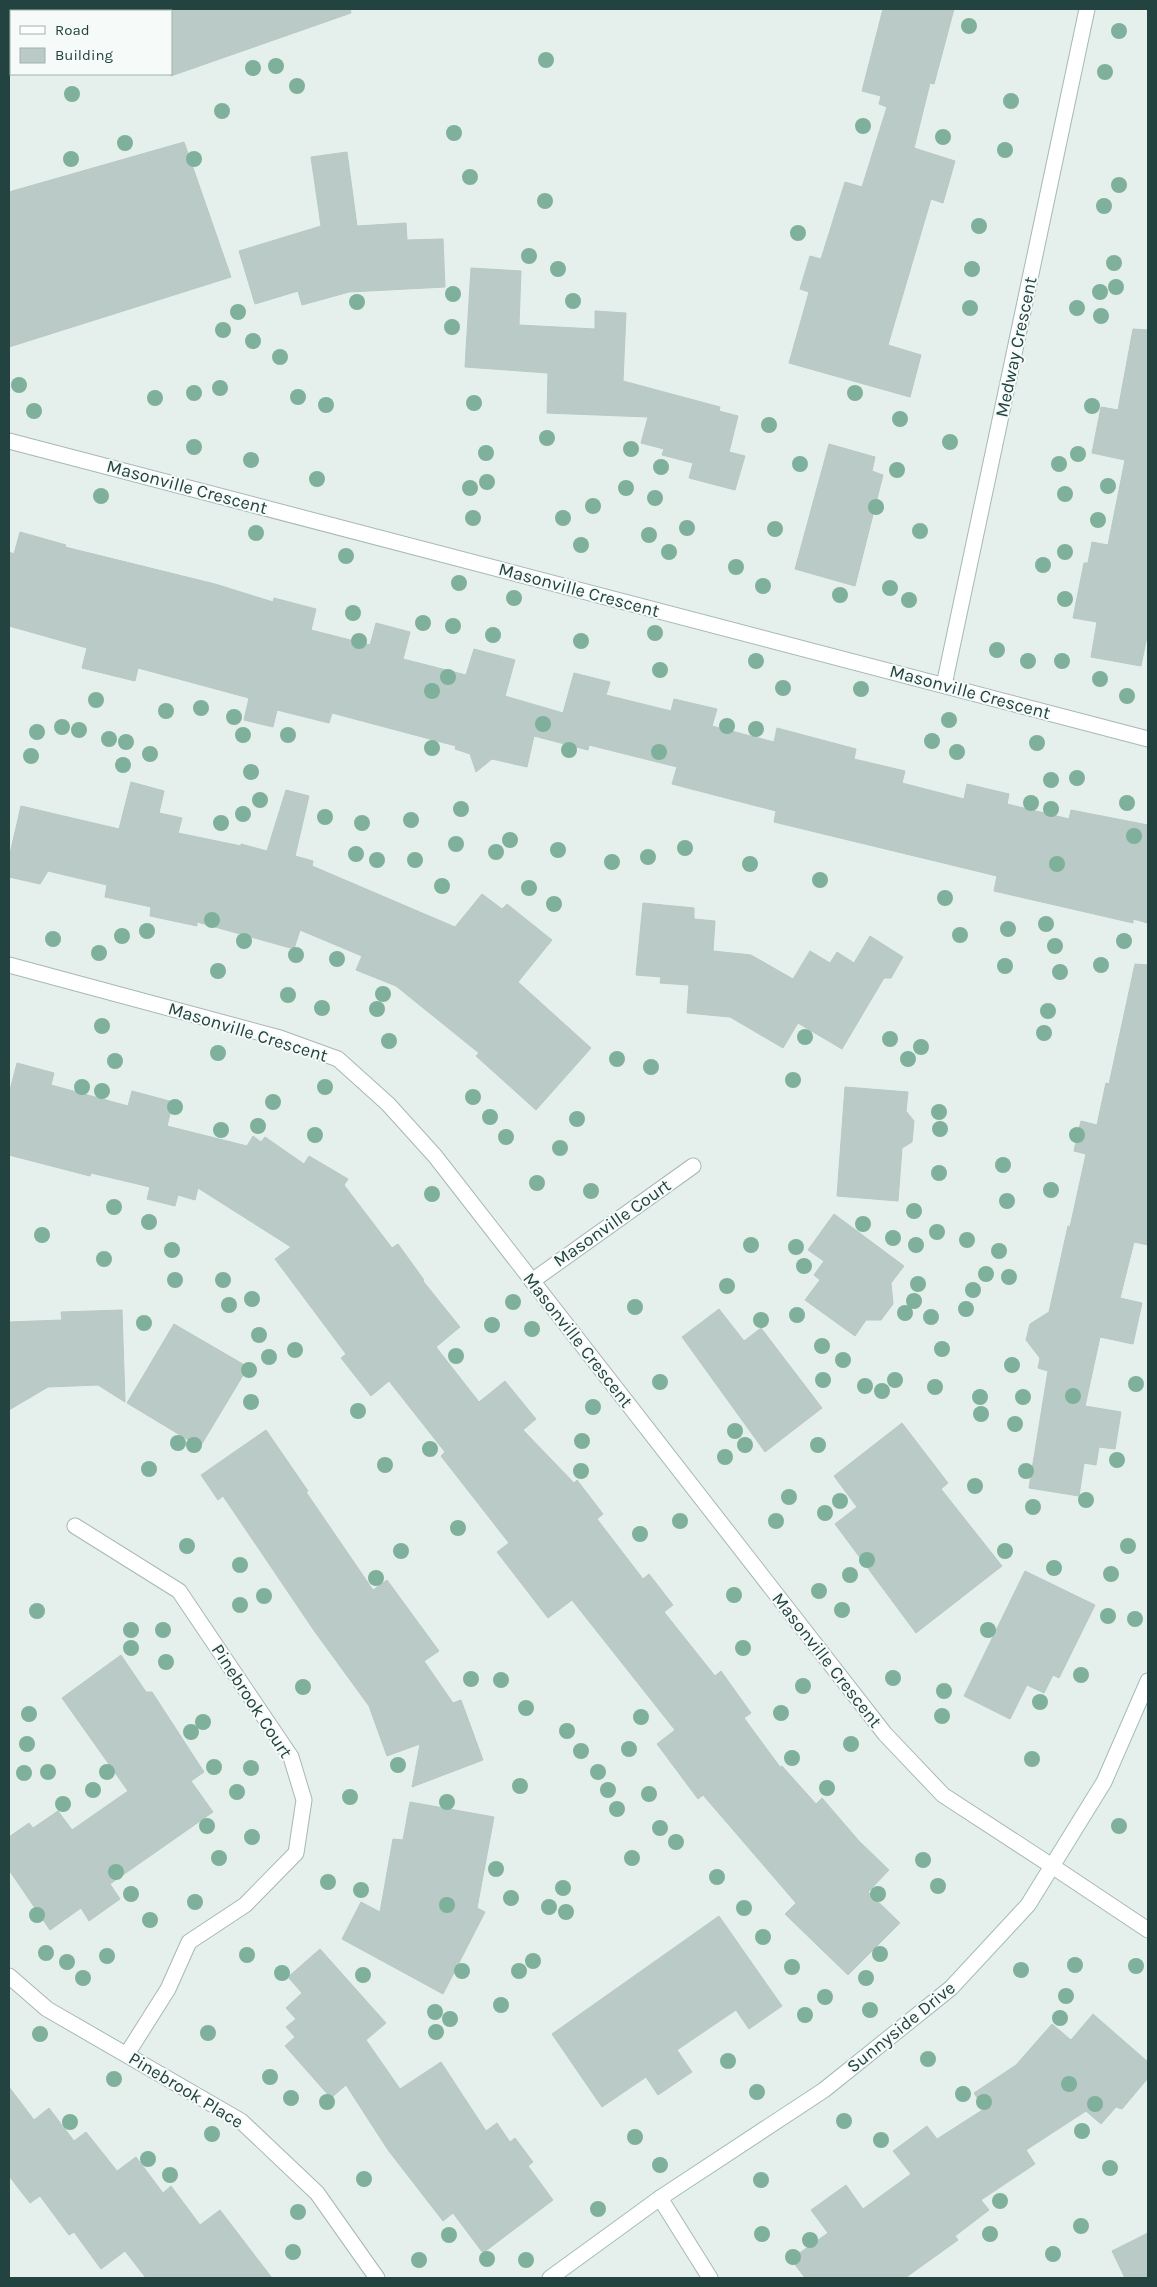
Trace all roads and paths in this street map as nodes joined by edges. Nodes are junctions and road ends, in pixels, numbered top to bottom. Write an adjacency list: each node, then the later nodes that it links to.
1 (1087, 9): 3 (street, Medway Crescent)
2 (9, 441): 3 (street, Masonville Crescent)
3 (944, 685): 4 (street, Masonville Crescent)
4 (1148, 739)
5 (9, 964): 7 (street, Masonville Crescent)
6 (693, 1166): 7 (street, Masonville Court)
7 (532, 1281): 10 (street, Masonville Crescent)
8 (75, 1526): 13 (street, Pinebrook Court)
9 (1148, 1681): 10 (street, Sunnyside Drive)
10 (1052, 1866): 11 (street, Masonville Crescent); 14 (street, Sunnyside Drive)
11 (1148, 1930)
12 (9, 1976): 13 (street, Pinebrook Place)
13 (127, 2054): 15 (street, Pinebrook Place)
14 (660, 2198): 16 (street, Sunnyside Drive); 17 (street)
15 (377, 2278)
16 (550, 2278)
17 (710, 2278)

